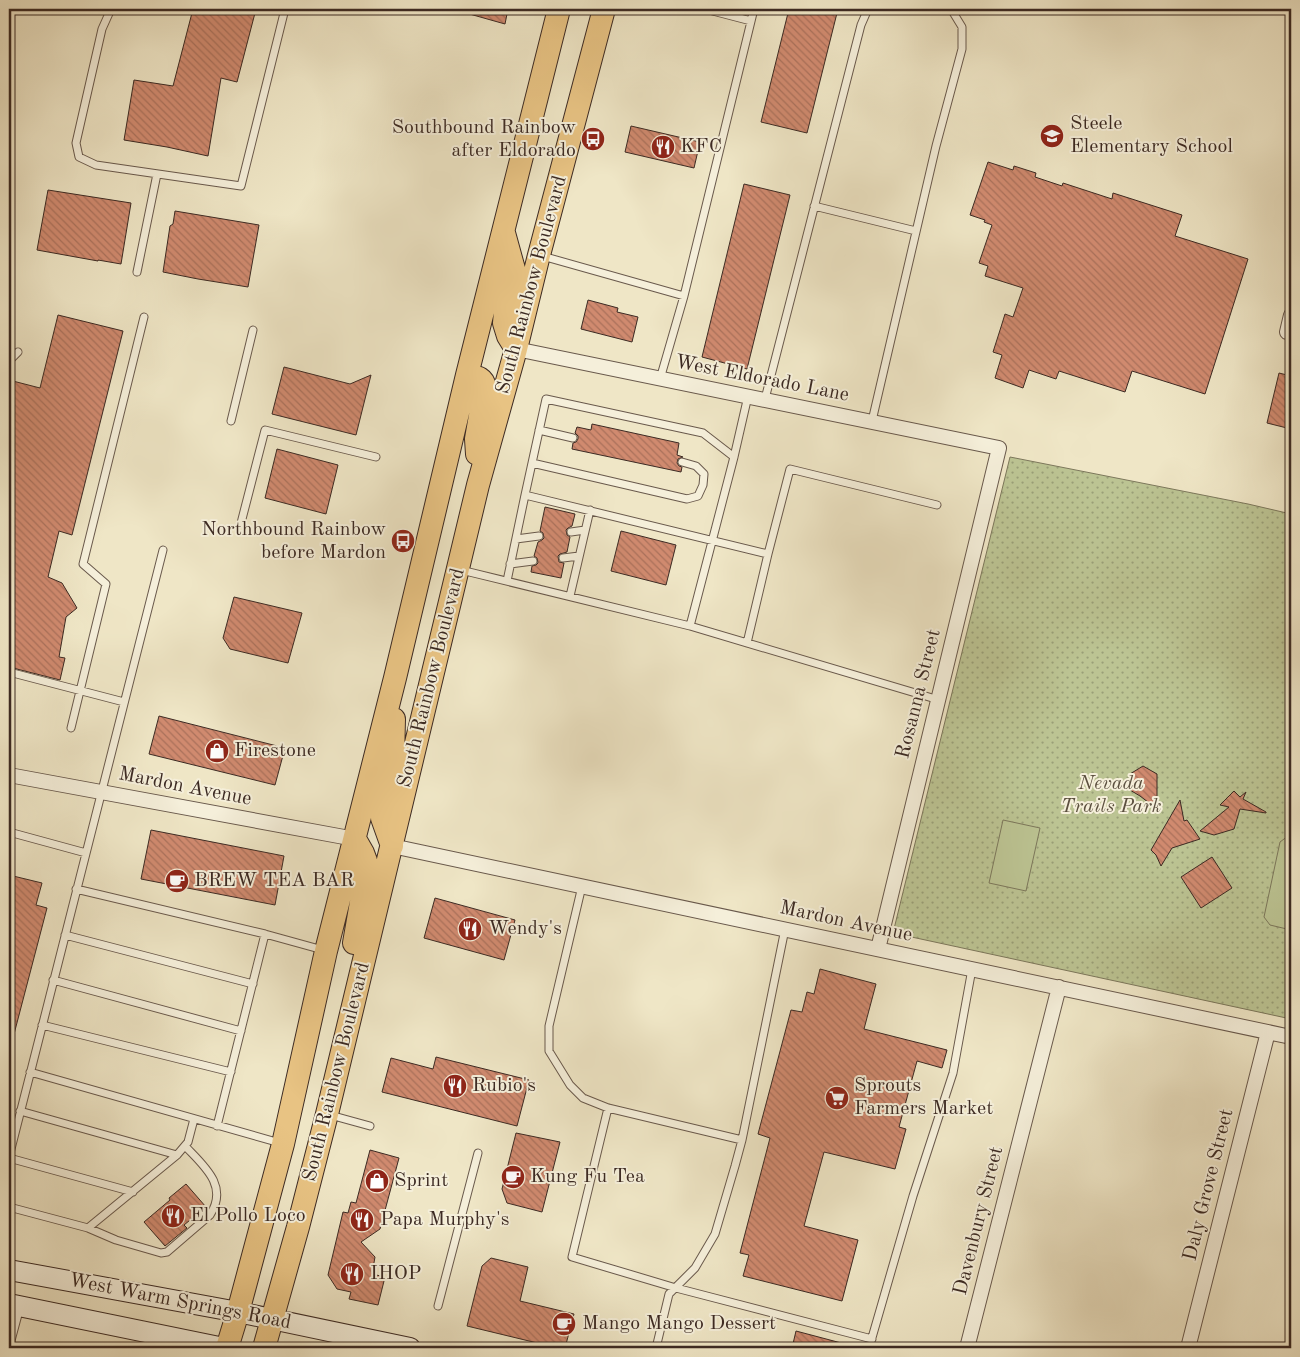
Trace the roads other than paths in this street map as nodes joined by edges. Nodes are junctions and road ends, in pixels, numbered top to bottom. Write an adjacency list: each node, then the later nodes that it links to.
1 (111, 9): 10 (lane)
2 (285, 9): 10 (lane)
3 (559, 9): 13 (main road, South Rainbow Boulevard)
4 (604, 9): 14 (main road, South Rainbow Boulevard)
5 (704, 9): 9 (lane)
6 (754, 9): 9 (lane)
7 (868, 9): 11 (lane)
8 (951, 9): 12 (lane)
9 (750, 21): 16 (lane)
10 (157, 174): 15 (lane)
11 (814, 206): 12 (lane); 27 (lane)
12 (916, 231): 29 (lane)
13 (504, 232): 21 (main road); 24 (main road, South Rainbow Boulevard)
14 (539, 255): 16 (lane); 21 (main road, South Rainbow Boulevard)
15 (137, 272)
16 (684, 296): 25 (lane)
17 (1291, 314): 20 (street)
18 (144, 317): 60 (lane)
19 (253, 330): 28 (lane)
20 (1287, 332)
21 (516, 349): 25 (street, West Eldorado Lane); 37 (main road, South Rainbow Boulevard)
22 (18, 352): 23 (lane)
23 (9, 361)
24 (467, 375): 37 (main road); 59 (main road, South Rainbow Boulevard)
25 (660, 379): 26 (street, West Eldorado Lane)
26 (748, 396): 27 (street, West Eldorado Lane); 34 (lane)
27 (765, 400): 29 (street, West Eldorado Lane)
28 (231, 421)
29 (872, 421): 32 (street, West Eldorado Lane)
30 (539, 430): 31 (lane); 34 (lane); 36 (lane)
31 (573, 438)
32 (999, 448): 61 (street, Rosanna Street)
33 (376, 457): 41 (lane)
34 (734, 457): 46 (lane)
35 (682, 462): 36 (lane)
36 (532, 463): 38 (lane)
37 (478, 485): 53 (main road, South Rainbow Boulevard)
38 (526, 495): 40 (lane); 45 (lane)
39 (937, 505): 48 (lane)
40 (590, 510): 42 (lane); 46 (lane)
41 (241, 523)
42 (585, 530): 43 (lane); 49 (lane)
43 (571, 532)
44 (539, 536): 45 (lane)
45 (516, 539): 52 (lane)
46 (712, 540): 48 (lane); 56 (lane)
47 (163, 550): 62 (lane)
48 (768, 554): 57 (lane)
49 (579, 556): 50 (lane); 55 (lane)
50 (563, 558)
51 (533, 561): 52 (lane)
52 (510, 564): 54 (lane)
53 (458, 570): 54 (lane); 68 (main road, South Rainbow Boulevard)
54 (507, 581): 55 (lane)
55 (570, 596): 56 (lane)
56 (690, 626): 57 (lane)
57 (747, 643): 61 (lane)
58 (9, 672): 60 (lane)
59 (395, 678): 67 (main road, South Rainbow Boulevard); 68 (main road)
60 (80, 690): 62 (lane); 63 (lane)
61 (938, 700): 75 (street, Rosanna Street)
62 (124, 702): 65 (lane)
63 (71, 728)
64 (9, 775): 65 (street, Mardon Avenue)
65 (102, 791): 67 (street, Mardon Avenue); 69 (lane)
66 (9, 832): 69 (lane)
67 (355, 839): 76 (main road, South Rainbow Boulevard); 81 (main road)
68 (392, 846): 70 (street, Mardon Avenue); 81 (main road, South Rainbow Boulevard)
69 (86, 852): 71 (lane)
70 (582, 886): 72 (street, Mardon Avenue); 88 (lane)
71 (76, 889): 73 (lane); 74 (lane)
72 (785, 929): 75 (street, Mardon Avenue); 94 (lane)
73 (265, 934): 76 (lane); 79 (lane)
74 (65, 935): 78 (lane); 79 (lane)
75 (878, 949): 77 (street, Mardon Avenue)
76 (326, 951): 95 (main road, South Rainbow Boulevard)
77 (972, 969): 80 (street, Mardon Avenue); 109 (lane)
78 (53, 980): 82 (lane); 83 (lane)
79 (253, 984): 83 (lane)
80 (1059, 987): 84 (street, Mardon Avenue); 116 (street, Davenbury Street)
81 (354, 999): 90 (main road, South Rainbow Boulevard)
82 (42, 1025): 86 (lane); 87 (lane)
83 (241, 1030): 87 (lane)
84 (1268, 1032): 85 (street, Mardon Avenue); 117 (street, Daly Grove Street)
85 (1291, 1037)
86 (30, 1072): 89 (lane); 91 (lane)
87 (231, 1072): 92 (lane)
88 (608, 1108): 94 (lane); 104 (lane)
89 (20, 1111): 98 (lane); 99 (lane)
90 (327, 1114): 93 (lane); 108 (main road, South Rainbow Boulevard)
91 (194, 1119): 92 (lane); 96 (lane)
92 (217, 1126): 95 (lane)
93 (370, 1126)
94 (742, 1140): 104 (lane)
95 (283, 1144): 107 (main road, South Rainbow Boulevard)
96 (184, 1146): 98 (lane); 102 (lane)
97 (478, 1153): 106 (lane)
98 (177, 1155): 100 (lane)
99 (9, 1158): 100 (lane)
100 (133, 1192): 102 (lane)
101 (9, 1207): 102 (lane)
102 (88, 1228)
103 (9, 1270): 107 (main road, West Warm Springs Road)
104 (676, 1288): 109 (lane); 114 (lane)
105 (14, 1305): 110 (lane); 111 (main road, West Warm Springs Road)
106 (438, 1306)
107 (238, 1312): 108 (main road, West Warm Springs Road); 111 (main road, South Rainbow Boulevard)
108 (273, 1319): 112 (main road, South Rainbow Boulevard); 113 (main road, West Warm Springs Road)
109 (872, 1339): 115 (lane)
110 (9, 1348)
111 (226, 1348)
112 (264, 1348)
113 (410, 1348)
114 (656, 1348)
115 (869, 1348)
116 (967, 1348)
117 (1188, 1348)

